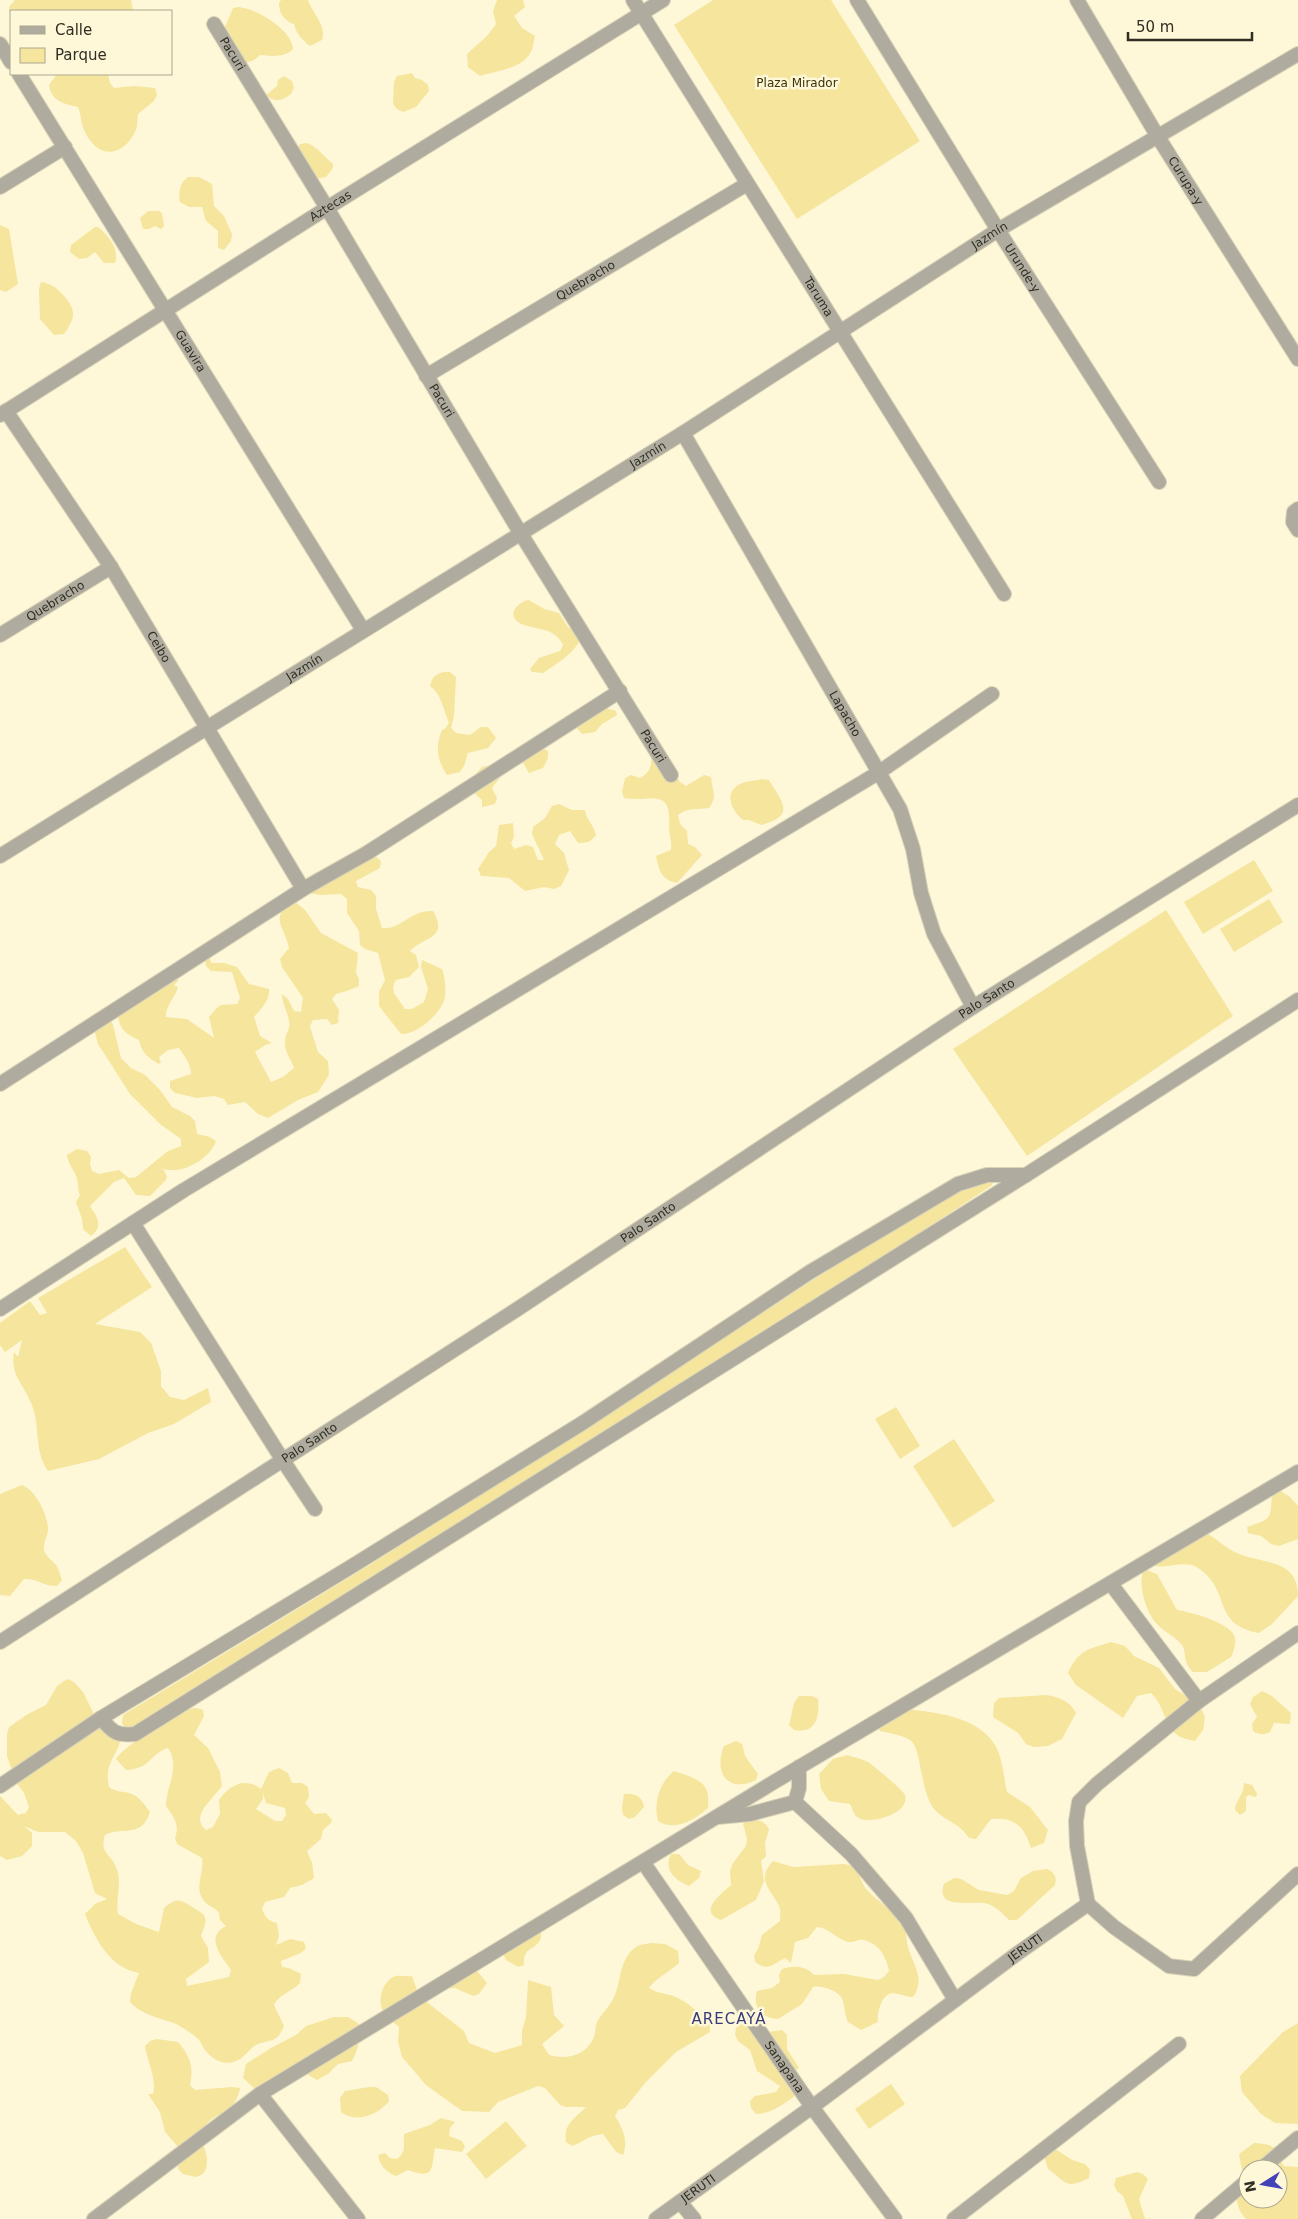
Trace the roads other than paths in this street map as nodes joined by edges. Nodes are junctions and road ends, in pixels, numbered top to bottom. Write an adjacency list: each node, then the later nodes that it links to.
1 (633, 0): 5 (street, Taruma)
2 (663, 0): 5 (street, Aztecas)
3 (857, 0): 16 (street, Urunde-y)
4 (1077, 0): 11 (street, Curupa-y)
5 (642, 15): 13 (street, Taruma); 15 (street, Aztecas)
6 (214, 24): 15 (street, Pacuri)
7 (0, 44): 9 (street)
8 (1298, 54): 11 (street, Jazmín)
9 (10, 60)
10 (20, 75): 12 (street, Guavira)
11 (1158, 137): 16 (street, Jazmín); 19 (street, Curupa-y)
12 (65, 147): 14 (street); 17 (street, Guavira)
13 (747, 184): 18 (street, Taruma); 20 (street, Quebracho)
14 (0, 187)
15 (326, 208): 17 (street, Aztecas); 20 (street, Pacuri)
16 (998, 230): 18 (street, Jazmín); 23 (street, Urunde-y)
17 (166, 310): 21 (street, Aztecas); 29 (street, Guavira)
18 (841, 332): 22 (street, Jazmín); 28 (street, Taruma)
19 (1298, 359)
20 (426, 376): 26 (street, Pacuri)
21 (3, 413): 27 (street, Ceibo)
22 (683, 433): 26 (street, Jazmín); 34 (street, Lapacho)
23 (1159, 482)
24 (1298, 509): 25 (street)
25 (1298, 530)
26 (520, 534): 29 (street, Jazmín); 31 (street, Pacuri)
27 (111, 568): 30 (street, Quebracho); 33 (street, Ceibo)
28 (1004, 594)
29 (363, 630): 33 (street, Jazmín)
30 (0, 636)
31 (620, 691): 35 (street, Pacuri); 38 (street)
32 (992, 694): 34 (street)
33 (207, 728): 37 (street, Jazmín); 38 (street, Ceibo)
34 (878, 773): 40 (street, Lapacho); 43 (street)
35 (671, 775)
36 (1298, 805): 40 (street, Palo Santo)
37 (0, 856)
38 (303, 889): 41 (street)
39 (1298, 1000): 42 (street)
40 (973, 1007): 45 (street, Palo Santo)
41 (0, 1084)
42 (1026, 1175): 52 (street); 52 (street)
43 (133, 1223): 44 (street); 45 (street)
44 (0, 1308)
45 (282, 1459): 47 (street); 50 (street, Palo Santo)
46 (1298, 1472): 48 (street)
47 (315, 1509)
48 (1111, 1584): 51 (street); 53 (street)
49 (1298, 1633): 51 (street)
50 (0, 1642)
51 (1199, 1701): 59 (street)
52 (101, 1718): 54 (street)
53 (799, 1767): 55 (street); 56 (street)
54 (0, 1786)
55 (796, 1802): 56 (street); 60 (street)
56 (717, 1817): 57 (street)
57 (643, 1862): 62 (street); 63 (street, Sanapana)
58 (1298, 1874): 59 (street)
59 (1088, 1904): 60 (street, JERUTI)
60 (955, 2000): 63 (street, JERUTI)
61 (1180, 2044): 73 (street)
62 (260, 2094): 68 (street); 69 (street)
63 (812, 2107): 67 (street, JERUTI); 72 (street, Sanapana)
64 (1298, 2138): 65 (street)
65 (1273, 2159)
66 (1238, 2188): 74 (street)
67 (680, 2202): 70 (street, JERUTI); 71 (street)
68 (94, 2219)
69 (358, 2219)
70 (656, 2219)
71 (694, 2219)
72 (895, 2219)
73 (954, 2219)
74 (1202, 2219)

